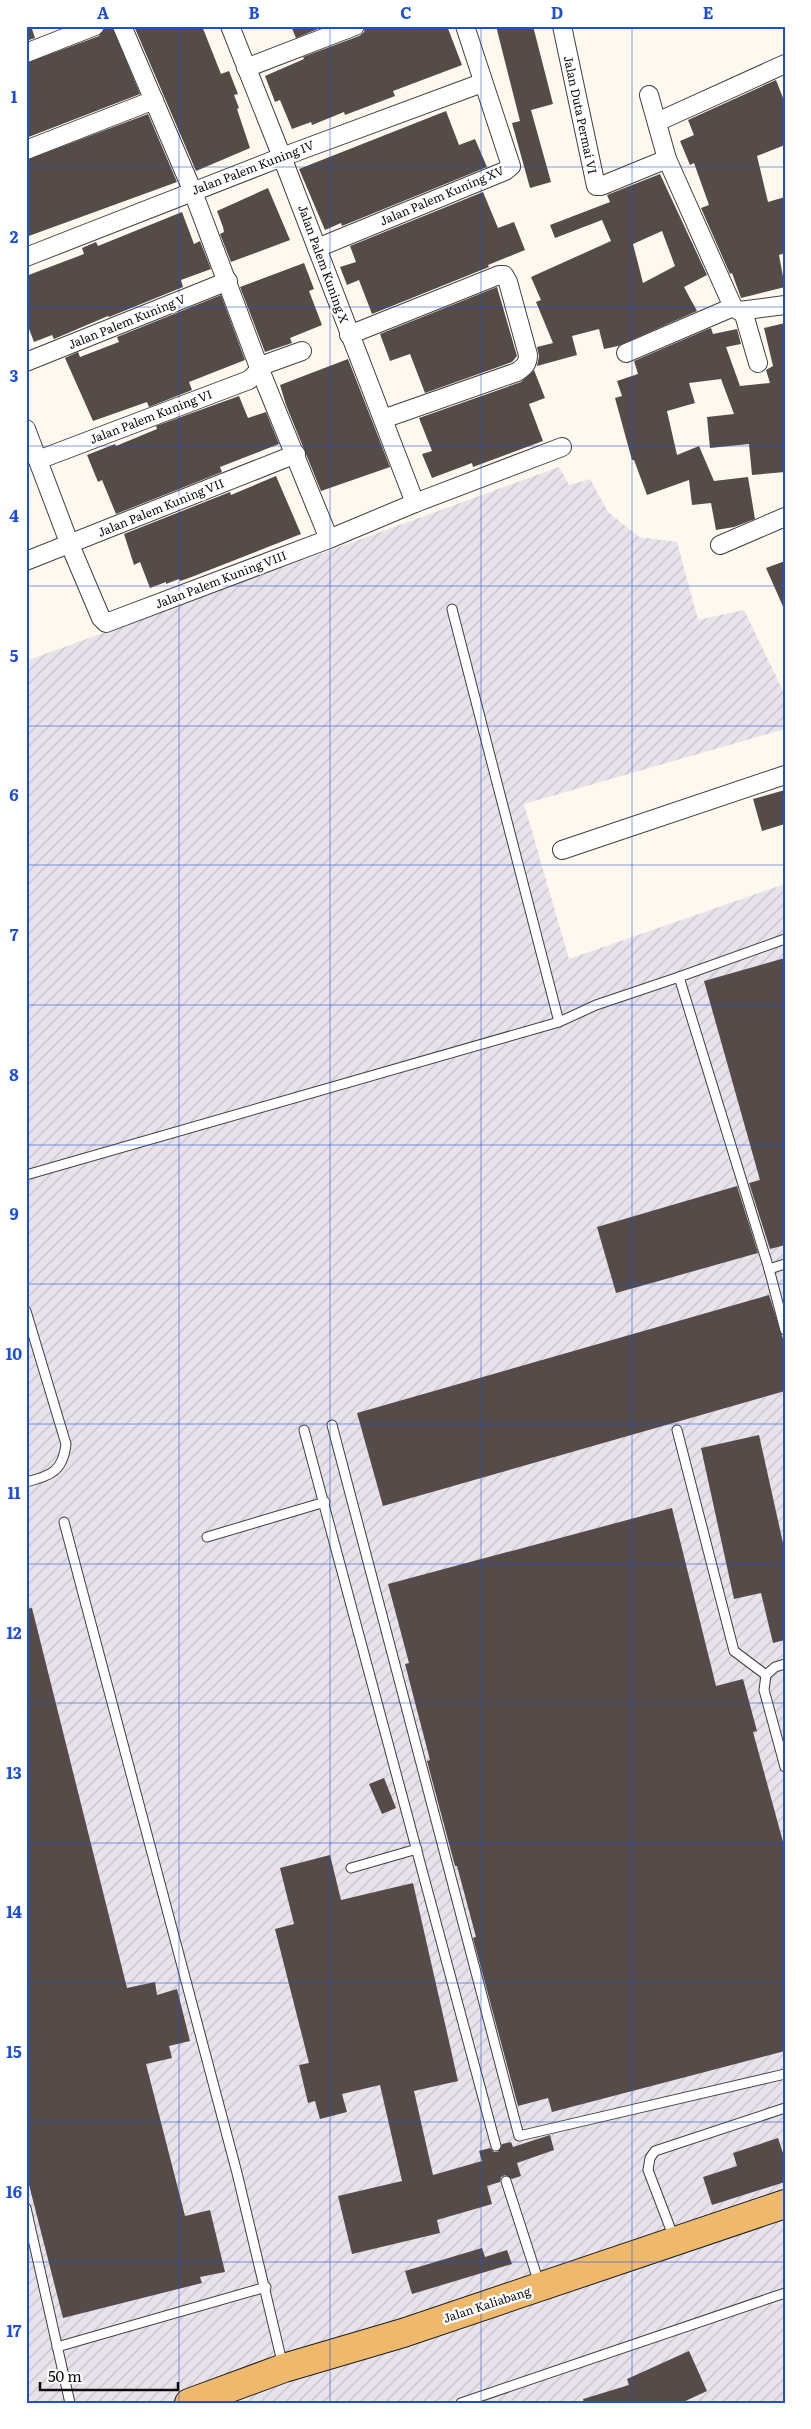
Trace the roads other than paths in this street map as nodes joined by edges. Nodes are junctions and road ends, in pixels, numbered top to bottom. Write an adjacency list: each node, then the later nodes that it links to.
1 (95, 26): 7 (street)
2 (122, 26): 12 (street)
3 (230, 26): 9 (street, Jalan Palem Kuning X)
4 (355, 26): 9 (street)
5 (465, 26): 10 (street)
6 (562, 26): 16 (street, Jalan Duta Permai VI)
7 (26, 53)
8 (785, 64): 13 (street)
9 (246, 68): 15 (street, Jalan Palem Kuning X)
10 (482, 82): 15 (street, Jalan Palem Kuning IV); 18 (street, Jalan Palem Kuning XV)
11 (649, 95): 13 (street)
12 (154, 100): 14 (street); 17 (street)
13 (657, 122): 16 (street)
14 (26, 150)
15 (282, 157): 17 (street, Jalan Palem Kuning IV); 18 (street, Jalan Palem Kuning X)
16 (667, 159): 22 (street)
17 (193, 192): 19 (street, Jalan Palem Kuning IV); 20 (street)
18 (317, 248): 23 (street, Jalan Palem Kuning X)
19 (26, 257)
20 (228, 281): 26 (street, Jalan Palem Kuning V); 28 (street)
21 (785, 304): 22 (street)
22 (738, 309): 25 (street); 27 (street)
23 (349, 335): 29 (street, Jalan Palem Kuning X); 29 (street)
24 (302, 351): 28 (street, Jalan Palem Kuning VI)
25 (626, 353)
26 (26, 362)
27 (758, 363)
28 (260, 370): 32 (street); 33 (street, Jalan Palem Kuning VI)
29 (383, 419): 34 (street, Jalan Palem Kuning X)
30 (26, 429): 33 (street)
31 (562, 447): 34 (street, Jalan Palem Kuning VIII)
32 (296, 454): 36 (street); 37 (street, Jalan Palem Kuning VII)
33 (38, 460): 37 (street)
34 (414, 502): 36 (street, Jalan Palem Kuning VIII)
35 (785, 517): 38 (street)
36 (329, 539): 37 (street, Jalan Palem Kuning VIII)
37 (70, 545): 39 (street, Jalan Palem Kuning VII)
38 (720, 545)
39 (26, 561)
40 (452, 609): 45 (lane)
41 (785, 775): 42 (street)
42 (562, 850)
43 (785, 939): 44 (lane)
44 (679, 977): 45 (lane); 48 (lane)
45 (559, 1022): 46 (lane)
46 (26, 1175)
47 (785, 1264): 48 (lane)
48 (769, 1268): 50 (lane)
49 (26, 1311): 54 (lane)
50 (785, 1330)
51 (332, 1425): 63 (lane)
52 (304, 1430): 55 (lane)
53 (677, 1430): 59 (lane)
54 (26, 1482)
55 (325, 1502): 57 (lane); 61 (lane)
56 (64, 1522): 70 (lane)
57 (207, 1536)
58 (785, 1664): 59 (lane)
59 (766, 1675): 60 (lane)
60 (785, 1767)
61 (417, 1849): 62 (lane); 65 (lane)
62 (351, 1868)
63 (785, 2074)
64 (785, 2108): 69 (lane)
65 (496, 2146)
66 (506, 2180): 71 (lane)
67 (785, 2204): 69 (main road, Jalan Kaliabang)
68 (26, 2208): 73 (lane)
69 (675, 2241): 71 (main road, Jalan Kaliabang)
70 (266, 2287): 73 (lane); 74 (lane)
71 (541, 2288): 74 (main road, Jalan Kaliabang)
72 (785, 2292): 77 (lane)
73 (57, 2347): 75 (lane)
74 (284, 2368): 76 (main road, Jalan Kaliabang)
75 (70, 2403)
76 (189, 2403)
77 (461, 2403)

